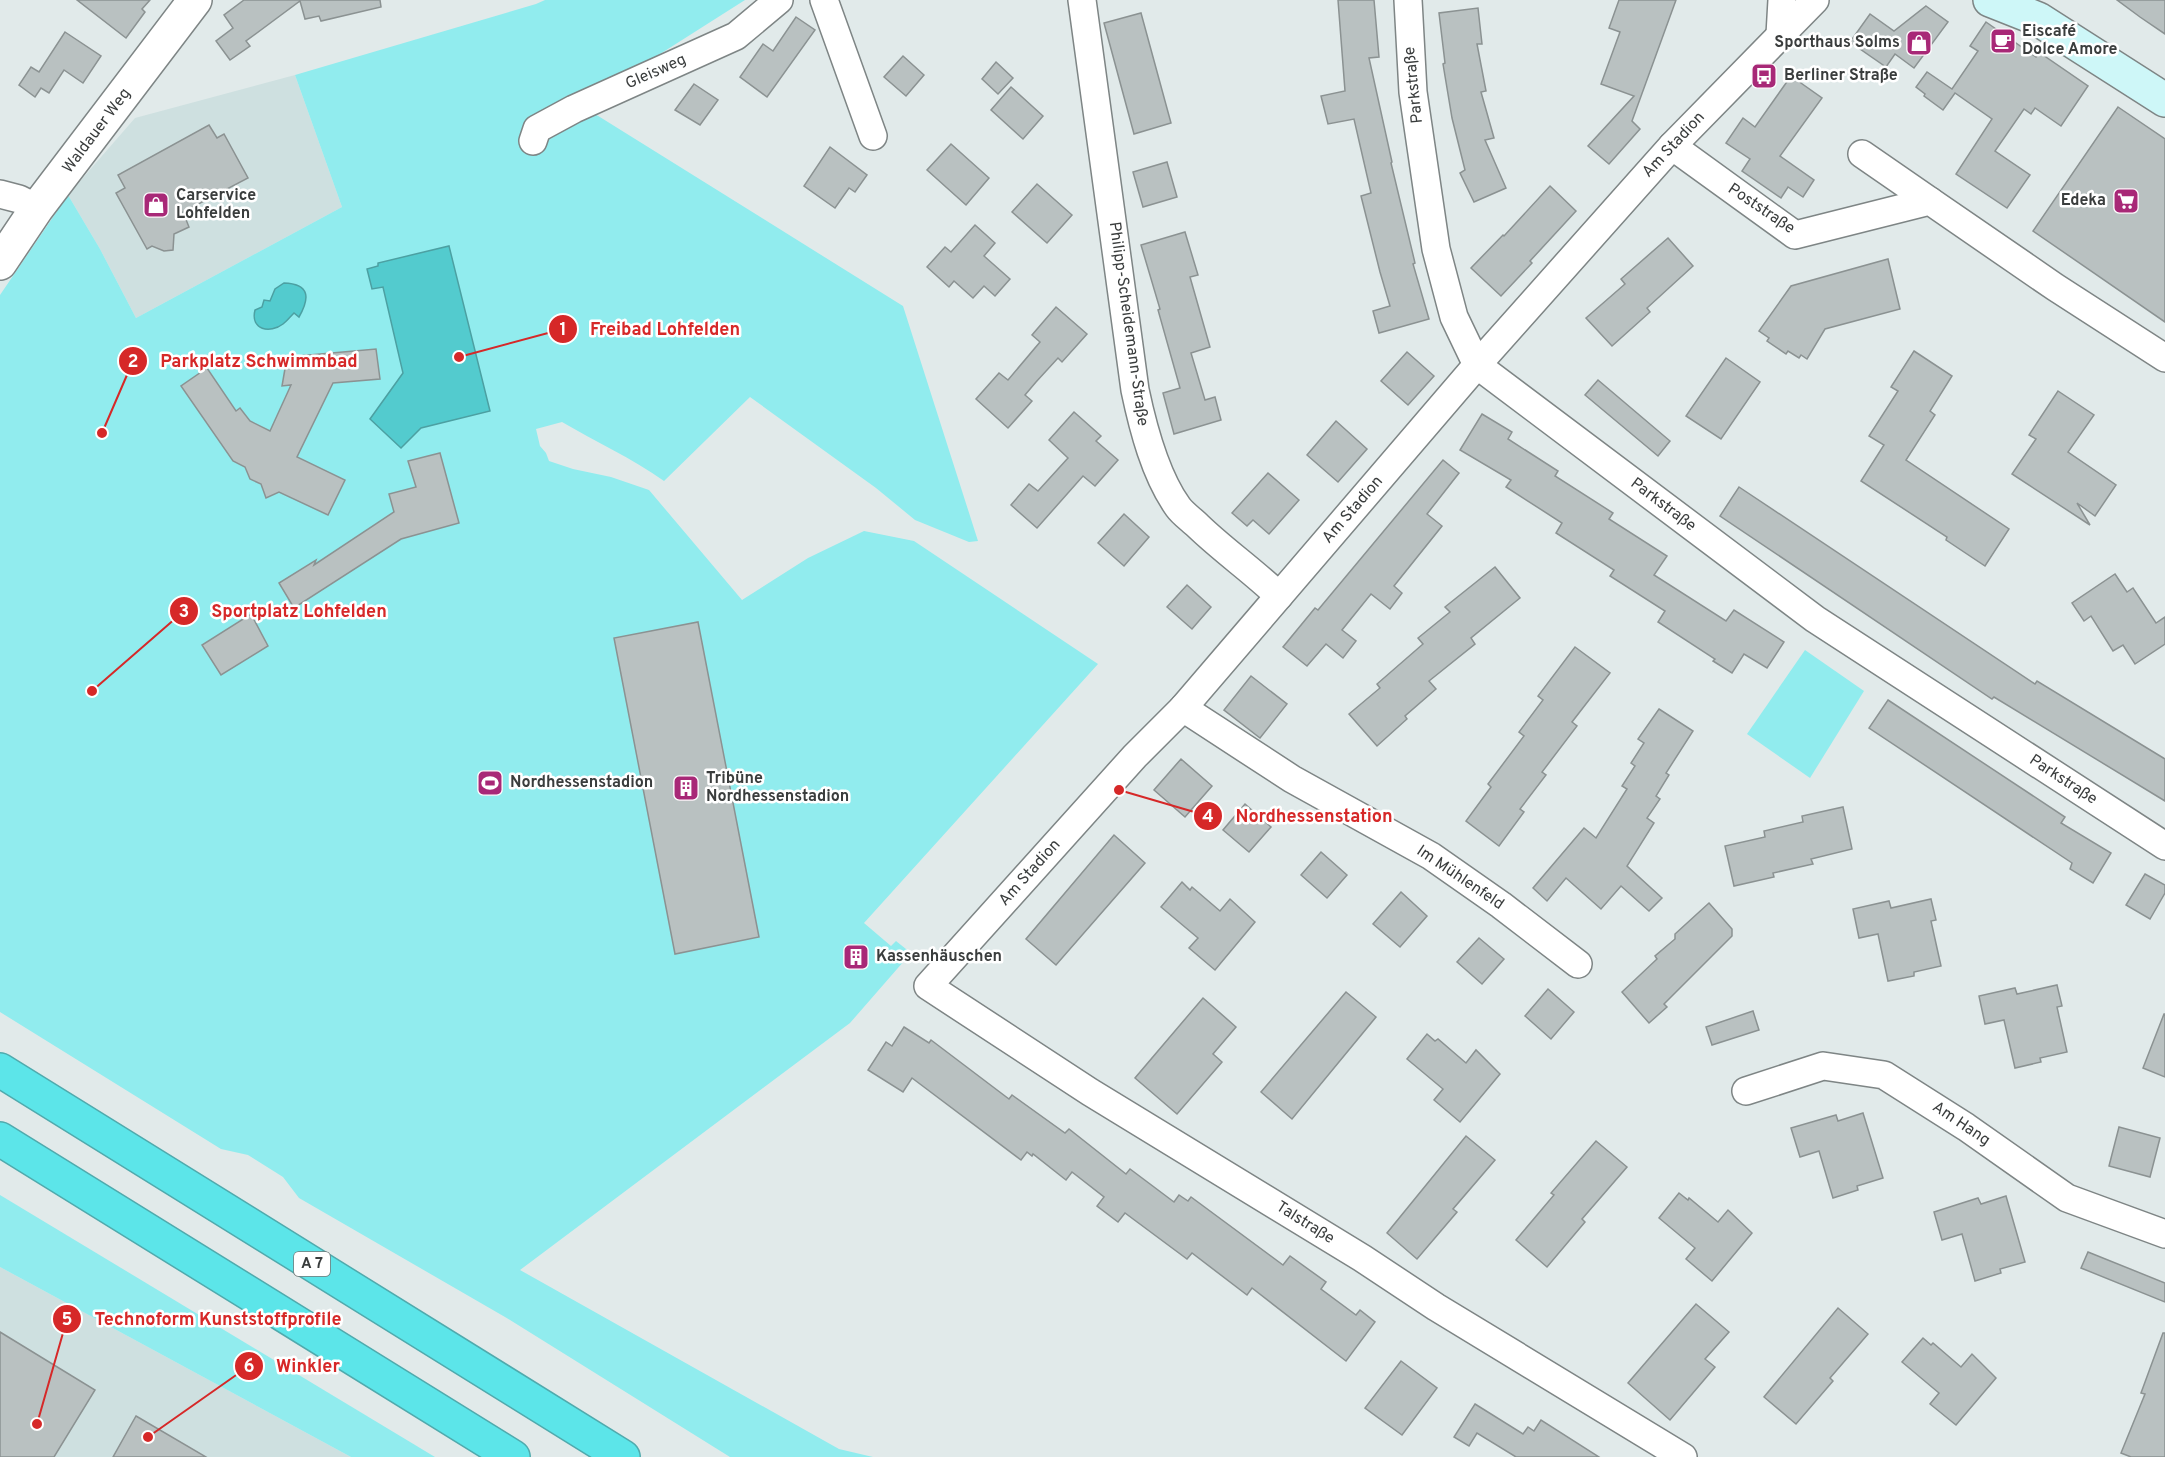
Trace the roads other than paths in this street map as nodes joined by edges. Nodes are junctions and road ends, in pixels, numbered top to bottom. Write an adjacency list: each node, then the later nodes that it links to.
1 (195, 0): 17 (street, Waldauer Weg)
2 (779, 0): 12 (street, Gleisweg)
3 (824, 0): 11 (street)
4 (1082, 0): 21 (street, Philipp-Scheidemann-Straße)
5 (1408, 0): 20 (street, Parkstraße)
6 (1782, 0): 9 (street)
7 (1815, 0): 9 (street, Am Stadion)
8 (1990, 0): 10 (main road)
9 (1780, 35): 13 (street, Am Stadion)
10 (2165, 100)
11 (873, 136)
12 (533, 141)
13 (1672, 146): 16 (street, Poststraße); 20 (street, Am Stadion)
14 (1862, 154): 16 (street)
15 (0, 194): 17 (street)
16 (1930, 201): 19 (street)
17 (37, 208): 18 (street, Waldauer Weg)
18 (0, 262)
19 (2165, 358)
20 (1478, 366): 21 (street, Am Stadion); 23 (street, Parkstraße)
21 (1279, 596): 22 (street, Am Stadion)
22 (1183, 708): 24 (street, Im Mühlenfeld); 25 (street, Am Stadion)
23 (2165, 846)
24 (1578, 964)
25 (928, 986): 32 (street, Talstraße)
26 (0, 1070): 31 (highway, A 7)
27 (1746, 1091): 29 (street, Am Hang)
28 (0, 1139): 30 (highway)
29 (2165, 1234)
30 (513, 1457)
31 (623, 1457)
32 (1683, 1457)

